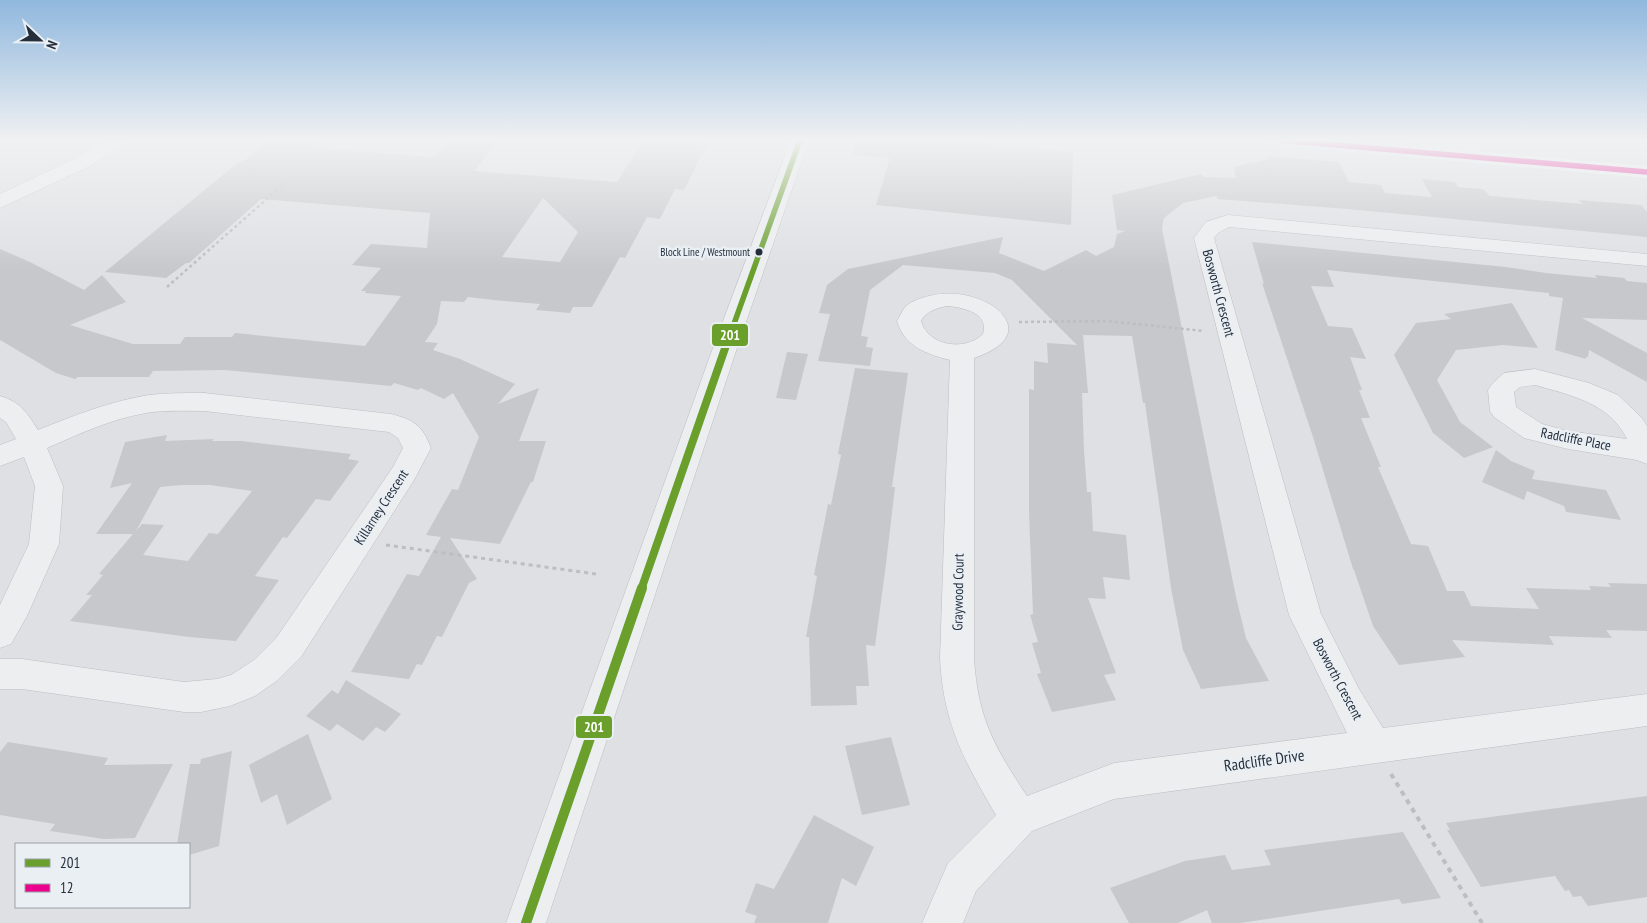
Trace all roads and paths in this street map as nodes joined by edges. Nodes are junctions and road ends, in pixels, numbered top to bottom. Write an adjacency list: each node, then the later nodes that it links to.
1 (39, 183): 4 (street)
2 (285, 183): 6 (path)
3 (784, 183): 21 (street)
4 (0, 202)
5 (1647, 260): 8 (street, Bosworth Crescent)
6 (167, 287)
7 (995, 320): 8 (path); 9 (street); 9 (street)
8 (1230, 334): 19 (street, Bosworth Crescent)
9 (962, 352): 20 (street, Graywood Court)
10 (0, 405): 11 (street)
11 (32, 444): 13 (street); 16 (street); 17 (street, Killarney Crescent)
12 (1646, 452): 12 (street, Radcliffe Place)
13 (0, 456)
14 (384, 545): 15 (path)
15 (596, 574)
16 (0, 634)
17 (0, 674)
18 (1647, 710): 19 (street, Radcliffe Drive)
19 (1374, 745): 20 (street, Radcliffe Drive); 23 (path)
20 (1019, 818): 22 (street, Radcliffe Drive)
21 (526, 923)
22 (942, 923)
23 (1482, 923)

